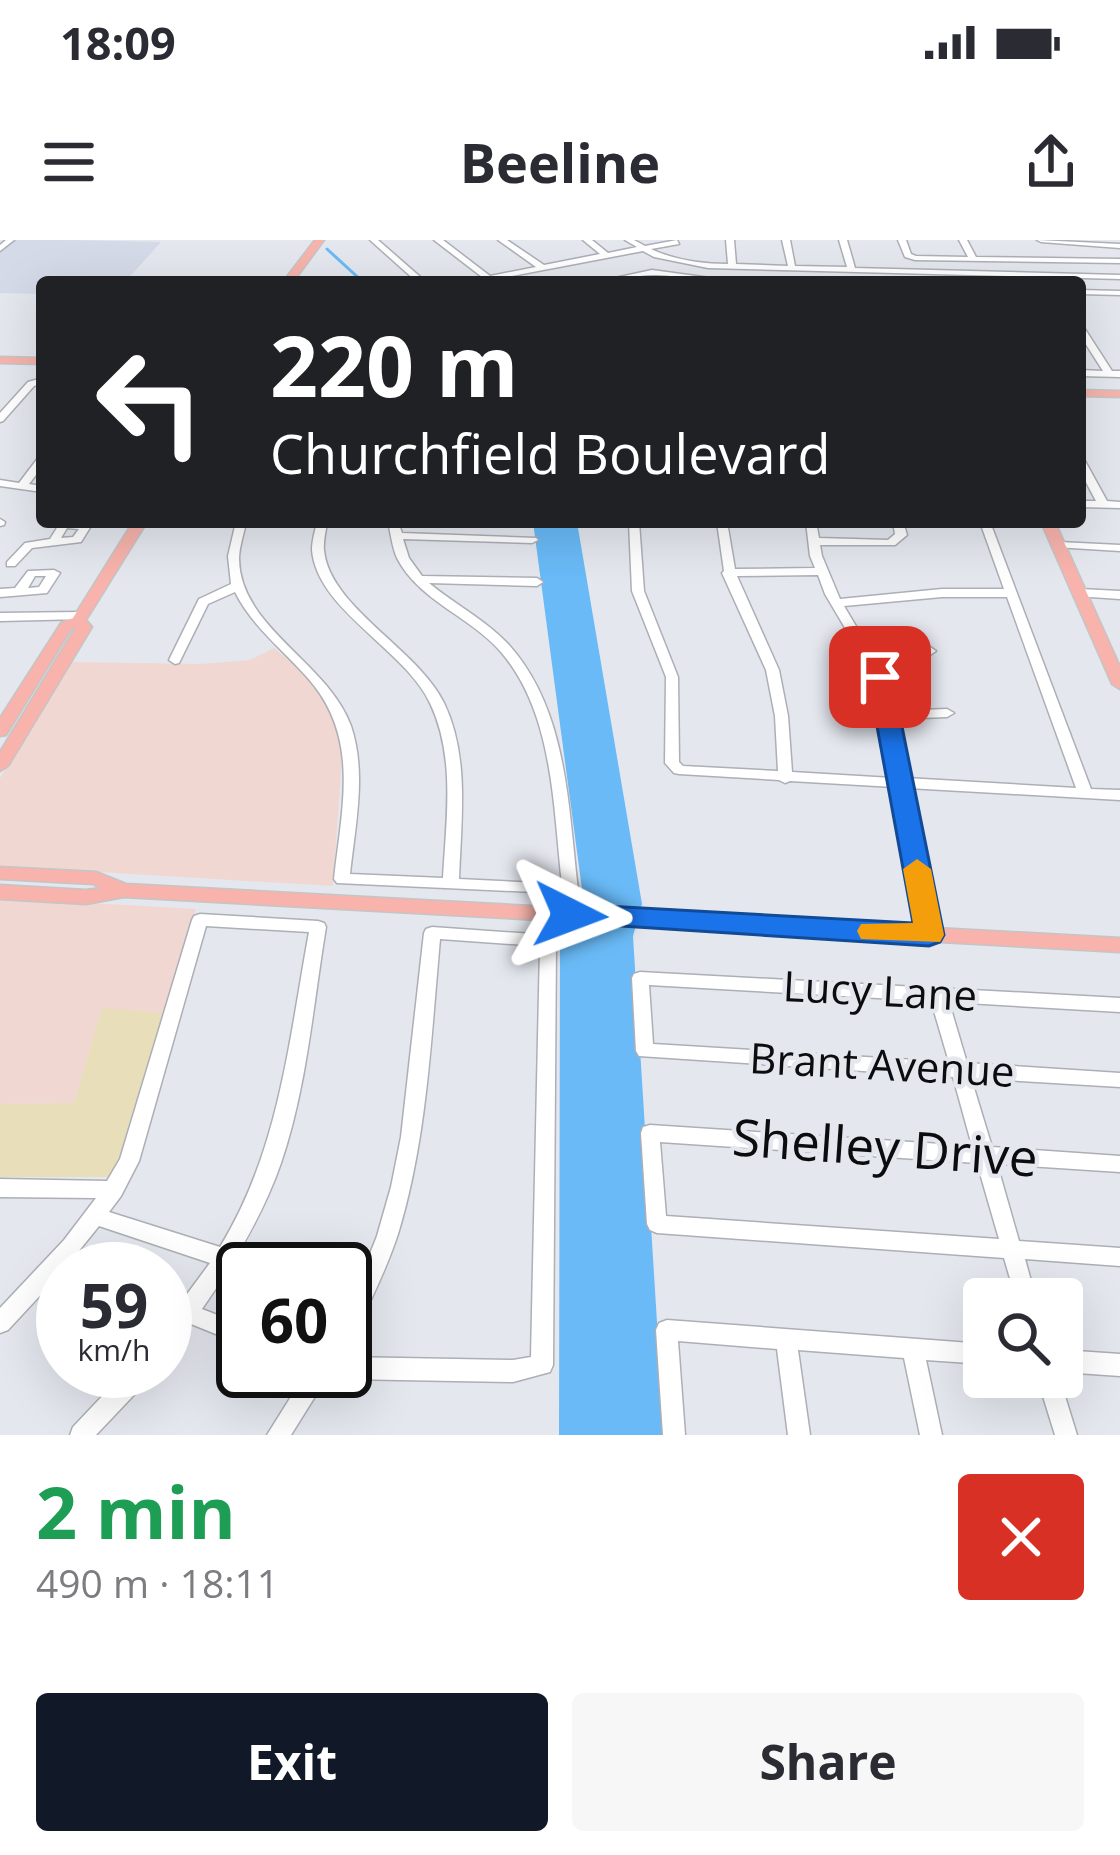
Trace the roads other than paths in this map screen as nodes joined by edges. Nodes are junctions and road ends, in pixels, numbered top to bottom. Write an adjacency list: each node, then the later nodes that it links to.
1 (10, 240): 17 (street)
2 (374, 240): 28 (street)
3 (438, 240): 29 (street)
4 (502, 240): 24 (street)
5 (586, 240): 18 (street)
6 (629, 240): 16 (street)
7 (730, 240): 23 (street)
8 (786, 240): 25 (street)
9 (842, 240): 26 (street)
10 (902, 240): 19 (street)
11 (963, 240): 19 (street)
12 (1041, 240): 15 (street)
13 (319, 242): 27 (main road)
14 (678, 242): 16 (street)
15 (1120, 246)
16 (641, 248): 18 (street); 23 (street)
17 (0, 249)
18 (606, 255): 22 (street)
19 (973, 260): 20 (street)
20 (1033, 261): 21 (street); 35 (street)
21 (1120, 261)
22 (567, 263): 24 (street); 31 (street)
23 (732, 267): 25 (street)
24 (542, 268): 30 (street)
25 (792, 269): 26 (street)
26 (852, 271): 34 (street)
27 (293, 276)
28 (415, 276)
29 (485, 276)
30 (499, 276)
31 (590, 276)
32 (631, 276): 33 (street)
33 (681, 276)
34 (915, 276)
35 (1041, 276)
36 (1086, 278): 37 (street)
37 (1118, 279)
38 (1086, 292): 39 (street)
39 (1120, 293)
40 (1086, 336): 43 (street)
41 (0, 360): 42 (main road)
42 (36, 361)
43 (1114, 374)
44 (36, 385): 47 (street)
45 (1086, 393): 46 (main road)
46 (1120, 394)
47 (0, 418)
48 (36, 468): 51 (street)
49 (1086, 471): 54 (street)
50 (0, 483): 51 (street)
51 (21, 487): 52 (street)
52 (36, 488)
53 (1086, 504): 54 (street)
54 (1103, 504): 55 (street)
55 (1120, 505)
56 (136, 528): 86 (main road)
57 (239, 528): 78 (street)
58 (321, 528): 102 (street)
59 (634, 528): 97 (street)
60 (723, 528): 75 (street)
61 (812, 528): 68 (street)
62 (899, 528): 68 (street)
63 (987, 528): 81 (street)
64 (1051, 528): 69 (main road)
65 (395, 529): 67 (street); 76 (street)
66 (55, 539): 71 (street)
67 (532, 540)
68 (814, 541): 74 (street)
69 (1059, 545): 72 (street); 82 (main road)
70 (0, 547): 71 (street)
71 (23, 548): 73 (street)
72 (1120, 548)
73 (5, 564): 80 (street)
74 (821, 571): 75 (street); 84 (street)
75 (728, 573): 97 (street)
76 (420, 579): 77 (street); 102 (street)
77 (537, 582)
78 (237, 586): 90 (street); 102 (street)
79 (20, 590): 80 (street)
80 (0, 593)
81 (1011, 593): 84 (street); 99 (street)
82 (1080, 593): 83 (street); 91 (main road)
83 (1120, 595)
84 (837, 603): 89 (street)
85 (0, 613): 86 (street)
86 (77, 618): 87 (main road); 92 (main road)
87 (51, 649): 92 (main road); 95 (main road)
88 (930, 651): 89 (street)
89 (871, 657): 94 (street)
90 (175, 660)
91 (1120, 684)
92 (42, 698): 96 (main road)
93 (947, 712): 94 (street)
94 (890, 716): 98 (street)
95 (0, 730)
96 (0, 766)
97 (785, 778): 98 (street)
98 (902, 784): 99 (street); 105 (street)
99 (1084, 793): 100 (street)
100 (1120, 795)
101 (0, 873): 103 (main road)
102 (451, 884)
103 (124, 890): 104 (main road); 105 (main road)
104 (0, 892)
105 (929, 935): 106 (main road)
106 (1120, 945)
107 (938, 995): 108 (street, Lucy Lane); 109 (street, Lucy Lane); 110 (street)
108 (1120, 1005)
109 (645, 1052): 110 (street, Brant Avenue)
110 (961, 1069): 111 (street, Brant Avenue); 112 (street)
111 (1120, 1080)
112 (985, 1155): 113 (street, Shelley Drive); 118 (street); 118 (street, Shelley Drive)
113 (1120, 1164)
114 (0, 1188): 115 (street)
115 (114, 1190): 116 (street); 117 (street)
116 (94, 1216): 119 (street); 125 (street)
117 (230, 1242)
118 (1011, 1250): 120 (street); 123 (street)
119 (216, 1255)
120 (1120, 1257)
121 (216, 1265): 124 (street)
122 (372, 1265): 131 (street)
123 (1020, 1278)
124 (192, 1306)
125 (0, 1323)
126 (786, 1338): 127 (street); 137 (street); 138 (street)
127 (913, 1348): 128 (street); 139 (street)
128 (963, 1352)
129 (1083, 1363): 130 (street)
130 (1120, 1366)
131 (372, 1368)
132 (115, 1398): 135 (street)
133 (302, 1398): 136 (street)
134 (1055, 1398): 140 (street)
135 (80, 1435)
136 (278, 1435)
137 (674, 1435)
138 (799, 1435)
139 (931, 1435)
140 (1066, 1435)

